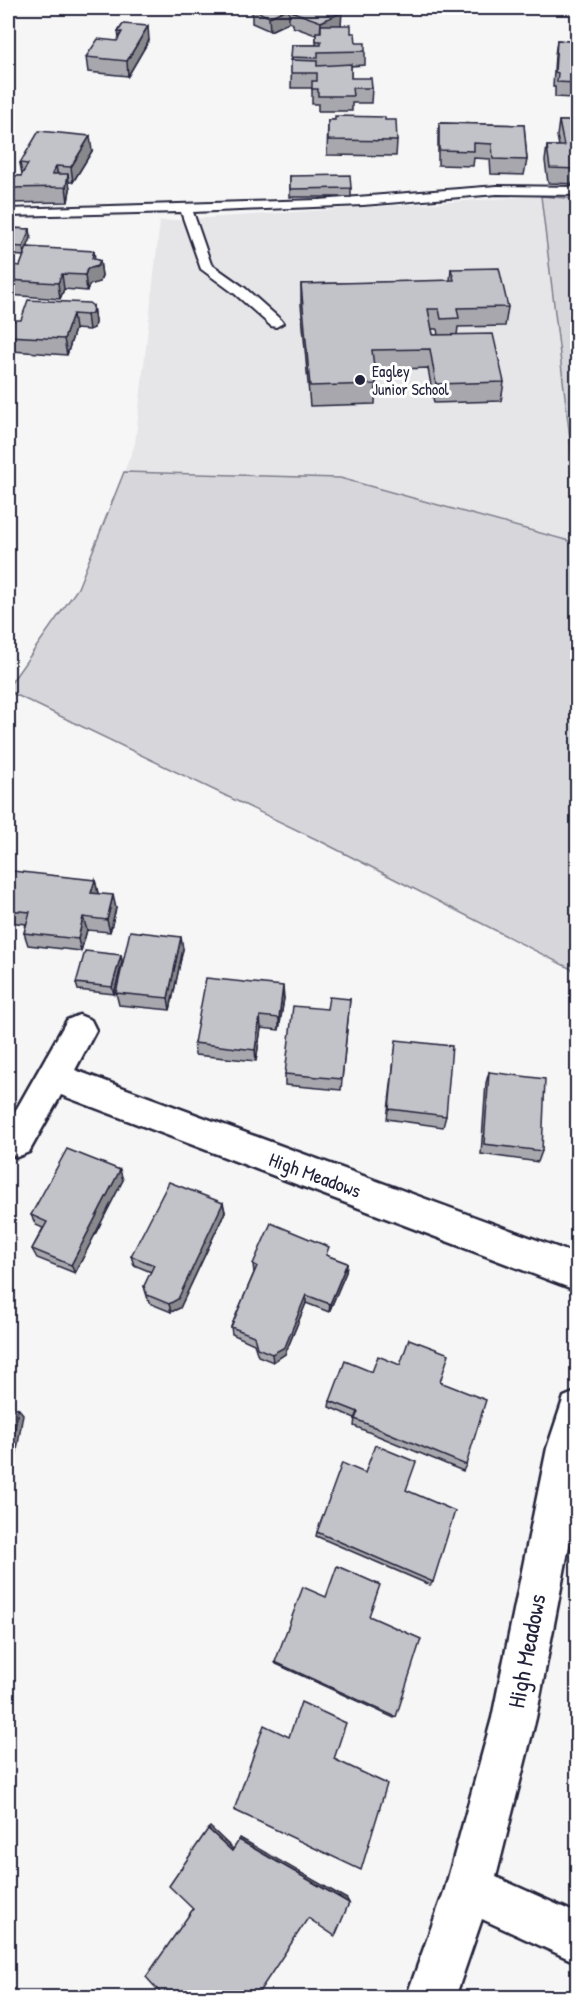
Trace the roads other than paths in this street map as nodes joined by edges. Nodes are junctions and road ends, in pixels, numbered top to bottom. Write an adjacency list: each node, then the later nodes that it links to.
1 (578, 191): 2 (lane)
2 (186, 209): 3 (lane); 4 (lane)
3 (8, 213)
4 (276, 323)
5 (79, 1030): 6 (street)
6 (53, 1077): 7 (street); 8 (street, High Meadows)
7 (16, 1141)
8 (578, 1273)
9 (578, 1411): 10 (street, High Meadows)
10 (469, 1889): 11 (street); 12 (street, High Meadows)
11 (578, 1939)
12 (430, 1998)

